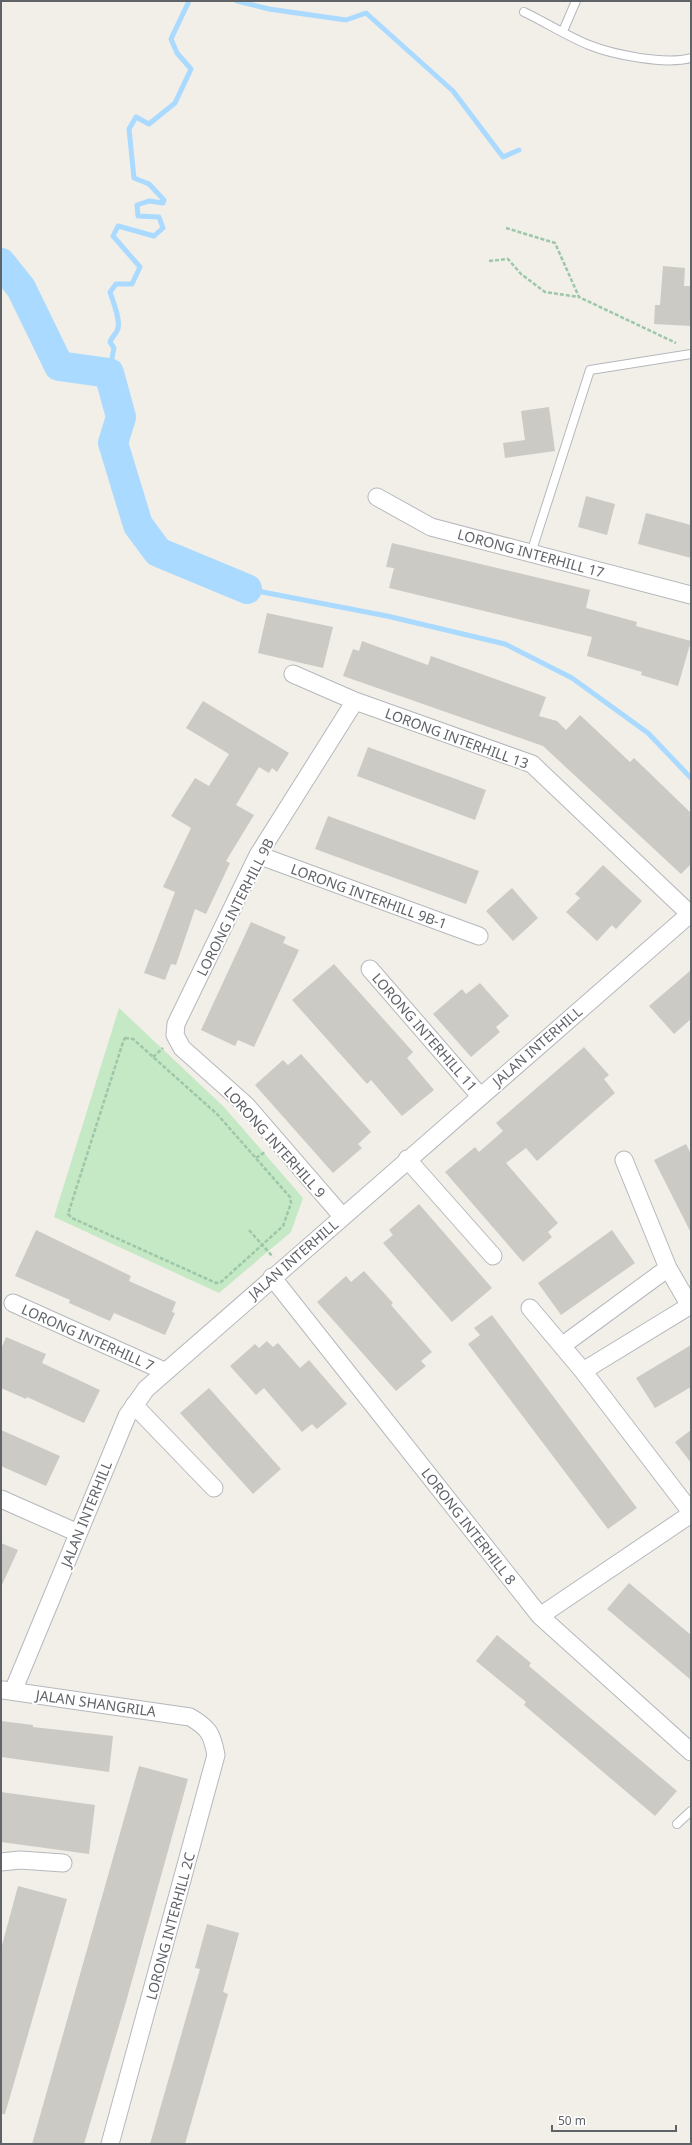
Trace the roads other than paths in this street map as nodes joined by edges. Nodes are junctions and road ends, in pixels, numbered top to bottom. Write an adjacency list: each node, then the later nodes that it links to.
1 (576, 1): 3 (lane)
2 (524, 12): 3 (lane)
3 (563, 31): 4 (lane)
4 (691, 58)
5 (691, 354): 7 (lane)
6 (377, 497): 7 (street, LORONG INTERHILL 17)
7 (531, 553): 8 (street, LORONG INTERHILL 17)
8 (691, 595)
9 (293, 674): 10 (street, LORONG INTERHILL 13)
10 (355, 701): 11 (street, LORONG INTERHILL 9B); 12 (street, LORONG INTERHILL 13)
11 (258, 856): 13 (street, LORONG INTERHILL 9B-1); 15 (street, LORONG INTERHILL 9B)
12 (690, 913): 16 (street, JALAN INTERHILL)
13 (479, 936)
14 (370, 969): 16 (street, LORONG INTERHILL 11)
15 (175, 1035): 19 (street, LORONG INTERHILL 9)
16 (480, 1096): 17 (street, JALAN INTERHILL)
17 (408, 1159): 19 (street, JALAN INTERHILL); 20 (street)
18 (624, 1160): 21 (street)
19 (342, 1216): 22 (street, JALAN INTERHILL)
20 (493, 1256)
21 (668, 1268): 24 (street); 26 (street)
22 (277, 1272): 27 (street, JALAN INTERHILL); 34 (street, LORONG INTERHILL 8)
23 (13, 1303): 27 (street, LORONG INTERHILL 7)
24 (690, 1306): 28 (street)
25 (530, 1308): 26 (street)
26 (563, 1345): 28 (street)
27 (164, 1371): 29 (street, JALAN INTERHILL)
28 (583, 1371): 32 (street)
29 (134, 1405): 30 (street); 33 (street, JALAN INTERHILL)
30 (214, 1488)
31 (1, 1499): 33 (street)
32 (691, 1513): 34 (street)
33 (78, 1533): 35 (street, JALAN INTERHILL)
34 (540, 1616): 37 (street, LORONG INTERHILL 8)
35 (7, 1691): 36 (street, JALAN SHANGRILA)
36 (190, 1717): 42 (street, LORONG INTERHILL 2C)
37 (691, 1752)
38 (691, 1811): 39 (lane)
39 (676, 1824)
40 (1, 1862): 41 (street)
41 (63, 1863)
42 (110, 2144)

